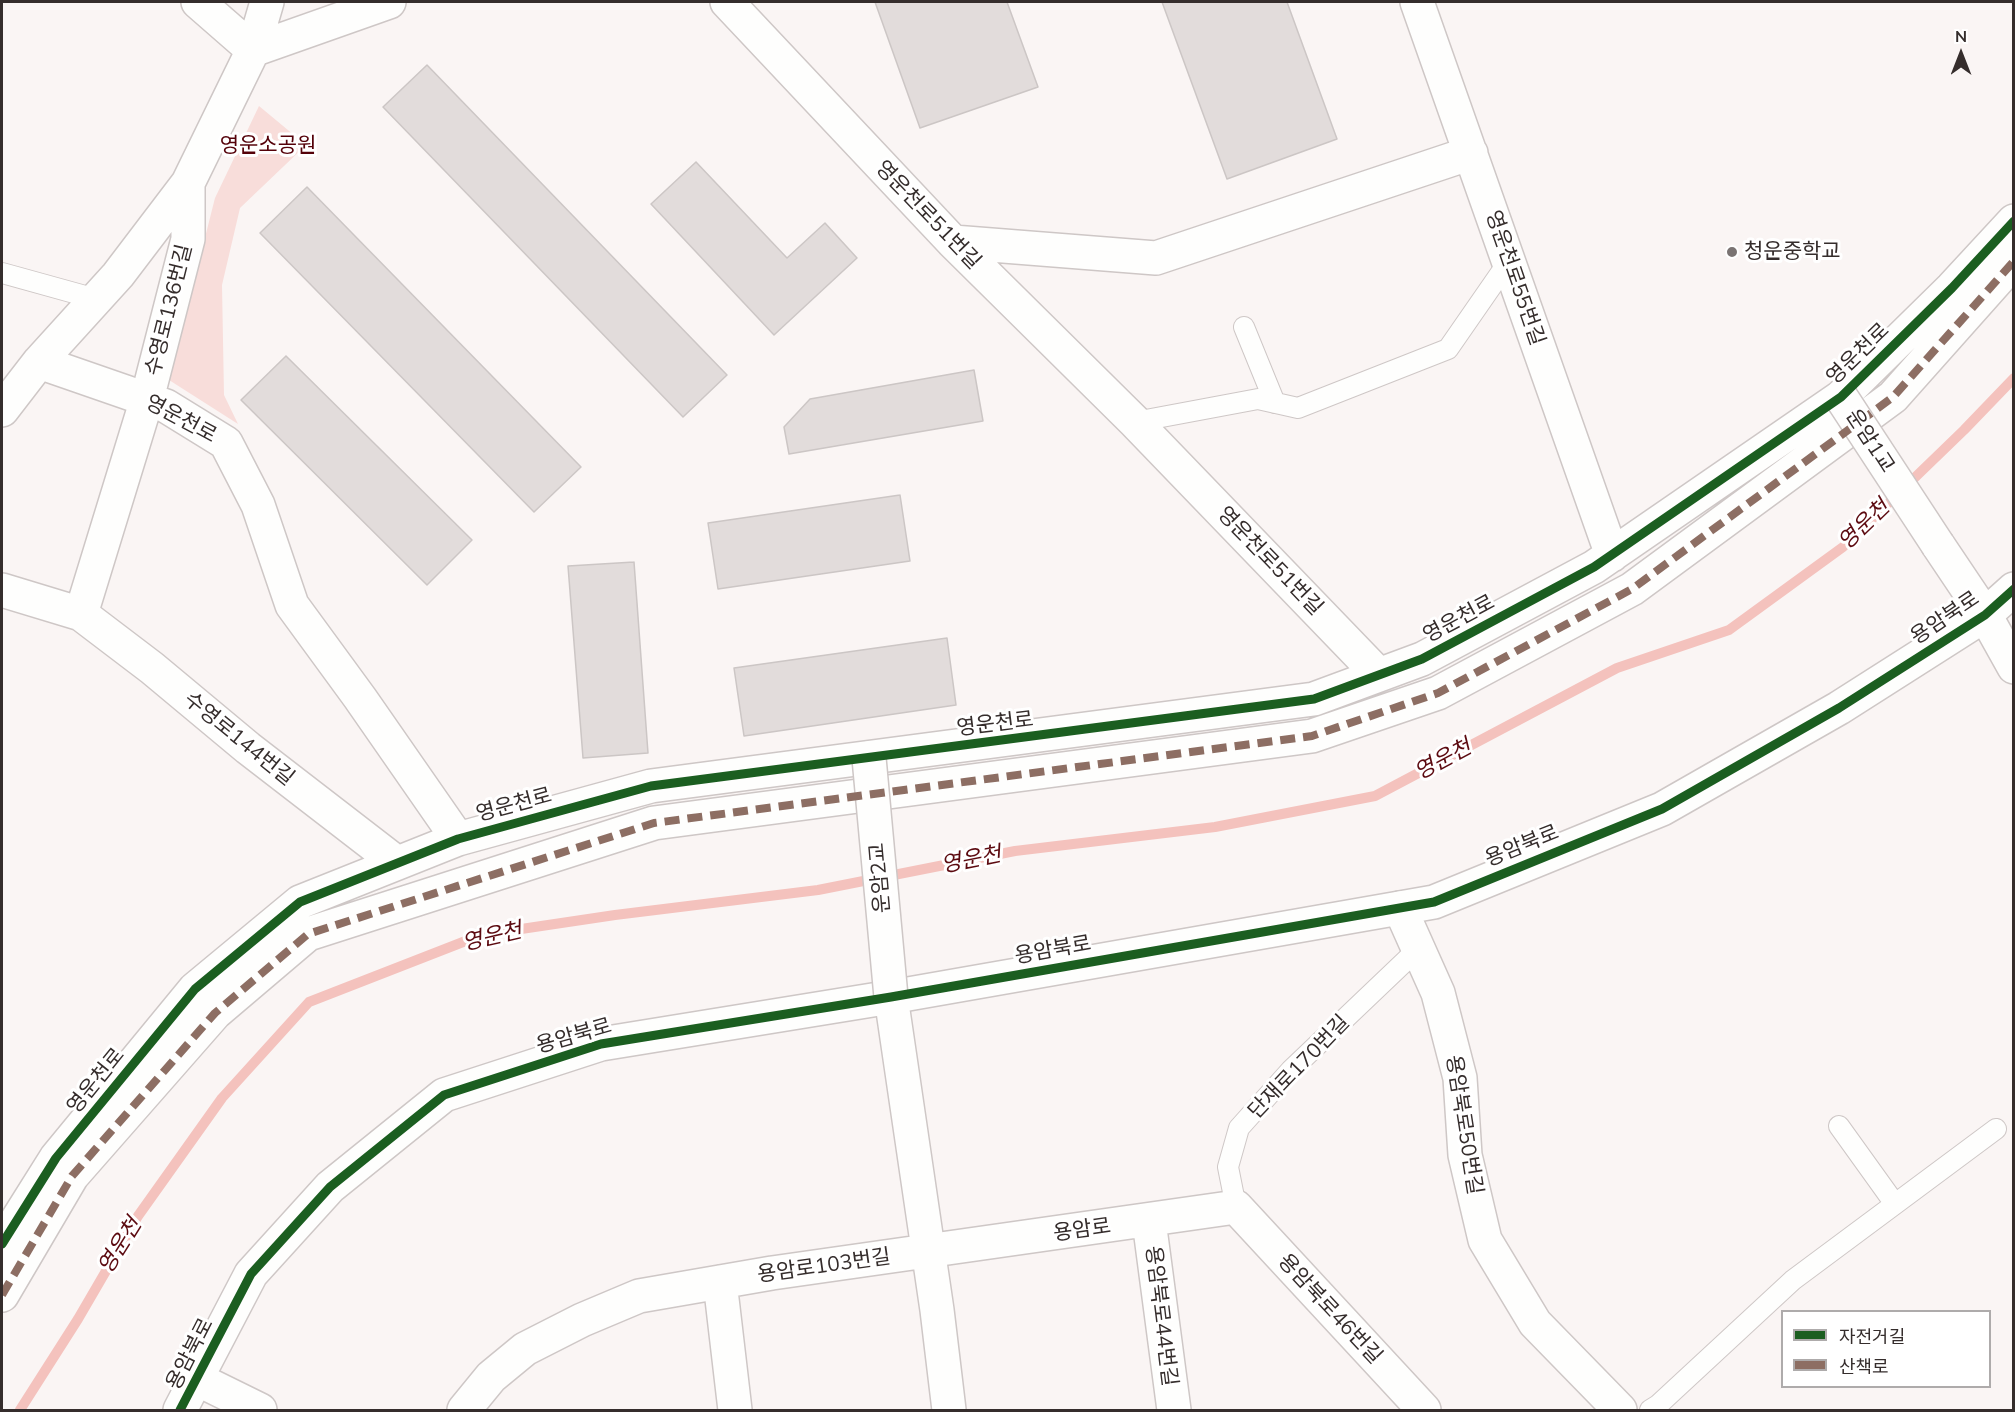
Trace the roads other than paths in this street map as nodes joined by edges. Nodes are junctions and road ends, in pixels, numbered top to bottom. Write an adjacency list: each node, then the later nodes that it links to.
1 (267, 2): 6 (street, 수영로136번길)
2 (389, 2): 6 (street)
3 (727, 2): 10 (street, 영운천로51번길)
4 (1417, 2): 7 (street, 영운천로55번길)
5 (212, 8): 6 (street)
6 (253, 50): 8 (street, 수영로136번길)
7 (1471, 153): 10 (street); 11 (street, 영운천로55번길)
8 (188, 183): 14 (street, 수영로136번길); 18 (street, 수영로136번길)
9 (2013, 221): 17 (street, 영운천로)
10 (953, 242): 21 (street, 영운천로51번길)
11 (1509, 261): 19 (lane); 22 (street, 영운천로55번길)
12 (2013, 261): 43 (street)
13 (2, 273): 14 (lane)
14 (96, 299): 16 (street, 수영로136번길)
15 (1245, 327): 19 (lane)
16 (39, 362): 18 (street, 영운천로); 20 (street, 수영로136번길)
17 (1841, 397): 22 (street, 영운천로); 26 (street, 운암1교, bridge)
18 (147, 399): 25 (street); 30 (street, 영운천로)
19 (1275, 403): 21 (lane)
20 (2, 410)
21 (1135, 422): 28 (street, 영운천로51번길)
22 (1612, 555): 28 (street, 영운천로)
23 (2013, 589): 26 (street, 용암북로)
24 (2, 590): 25 (street, 수영로144번길)
25 (81, 614): 31 (street, 수영로144번길)
26 (1986, 615): 27 (street, 운암1교); 32 (street, 용암북로)
27 (2013, 667)
28 (1379, 675): 29 (street, 영운천로)
29 (868, 758): 30 (street, 영운천로); 34 (street, 운암2교, bridge)
30 (458, 839): 31 (street, 영운천로)
31 (397, 863): 40 (street, 영운천로)
32 (1400, 908): 33 (street, 용암북로50번길); 34 (street, 용암북로)
33 (1418, 950): 38 (lane, 단재로170번길); 52 (street, 용암북로50번길)
34 (891, 997): 41 (street); 44 (street, 용암북로)
35 (1839, 1126): 37 (lane)
36 (1996, 1129): 37 (lane)
37 (1895, 1204): 53 (lane)
38 (1236, 1208): 39 (street, 용암로); 51 (street, 용암북로46번길)
39 (1149, 1221): 41 (street, 용암로); 50 (street, 용암북로44번길)
40 (2, 1244)
41 (928, 1250): 42 (street, 용암로103번길); 49 (street)
42 (720, 1282): 47 (street, 용암로103번길); 48 (street)
43 (2, 1295)
44 (197, 1379): 45 (street, 용암북로); 46 (street)
45 (180, 1410)
46 (260, 1410)
47 (464, 1410)
48 (735, 1410)
49 (949, 1410)
50 (1174, 1410)
51 (1425, 1410)
52 (1620, 1410)
53 (1650, 1410)

